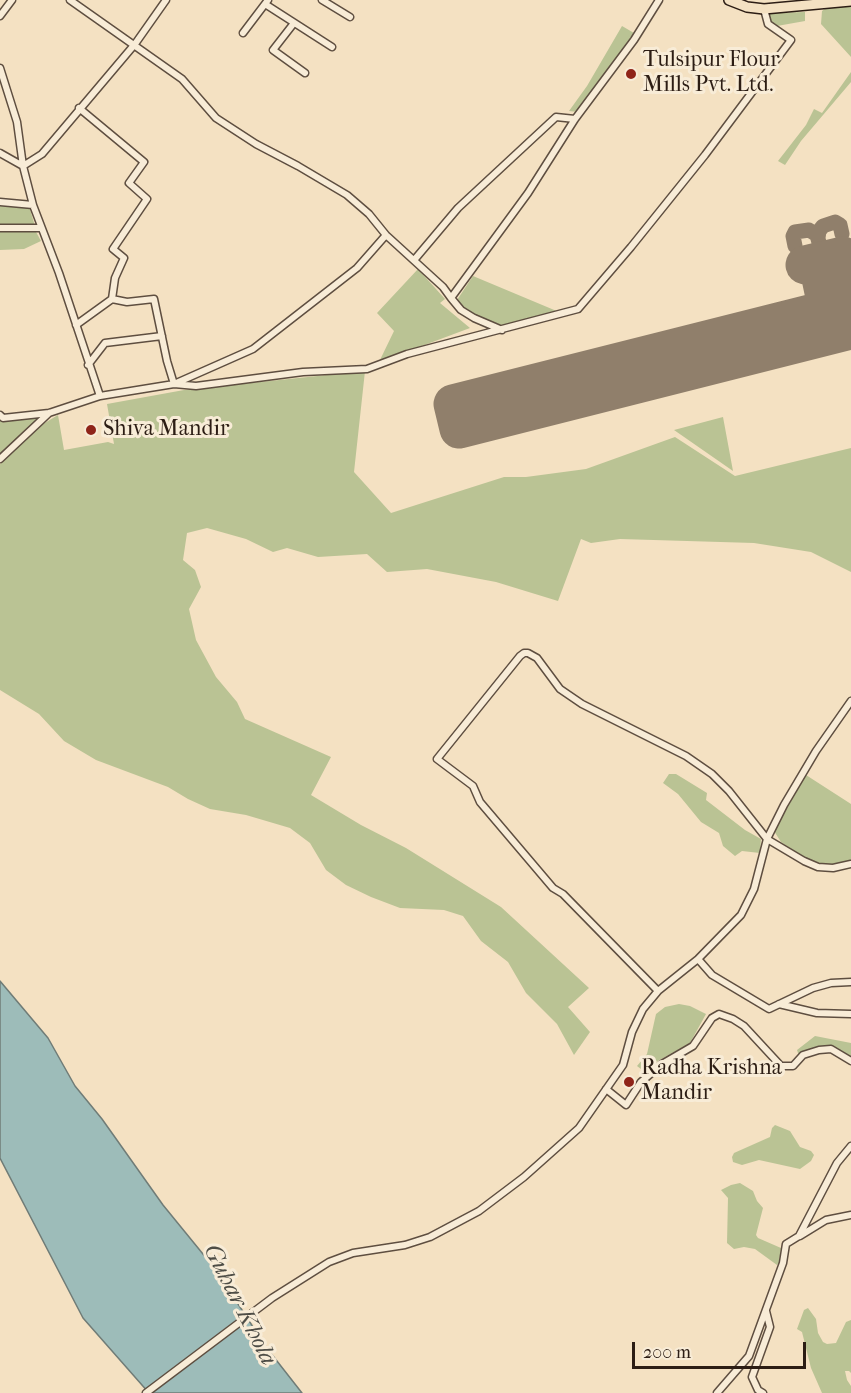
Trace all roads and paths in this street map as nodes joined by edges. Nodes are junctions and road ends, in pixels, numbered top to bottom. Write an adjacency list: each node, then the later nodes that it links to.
1 (12, 0): 10 (street)
2 (70, 0): 14 (street)
3 (166, 0): 14 (street)
4 (322, 0): 11 (street)
5 (659, 0): 19 (street)
6 (729, 0): 9 (main road)
7 (851, 1): 9 (main road)
8 (266, 2): 12 (street); 13 (street)
9 (764, 9): 31 (street)
10 (0, 16)
11 (350, 17)
12 (294, 23): 15 (street); 17 (street)
13 (243, 33)
14 (135, 44): 18 (street); 26 (street)
15 (332, 47)
16 (0, 68): 21 (street)
17 (305, 73)
18 (79, 108): 21 (street); 29 (street)
19 (575, 119): 27 (street); 28 (street)
20 (0, 153): 21 (street)
21 (23, 166): 23 (street)
22 (0, 202): 23 (street)
23 (33, 205): 25 (street)
24 (0, 228): 25 (street)
25 (40, 228): 30 (street)
26 (386, 235): 27 (street); 34 (street)
27 (415, 259): 28 (street)
28 (451, 298): 31 (street)
29 (112, 299): 30 (street); 32 (street)
30 (76, 326): 33 (street)
31 (503, 330): 34 (street)
32 (162, 336): 33 (street); 34 (street)
33 (88, 364): 35 (street)
34 (174, 384): 35 (street)
35 (100, 396): 36 (street)
36 (49, 413): 37 (street); 38 (street)
37 (0, 416)
38 (0, 459)
39 (851, 702): 40 (street)
40 (767, 838): 41 (street); 42 (street); 44 (street)
41 (851, 864)
42 (698, 959): 44 (street); 45 (street)
43 (851, 982): 45 (street)
44 (658, 991): 48 (street)
45 (779, 1004): 46 (street)
46 (851, 1014)
47 (851, 1061): 48 (street)
48 (606, 1089): 53 (street)
49 (851, 1146): 51 (street)
50 (851, 1215): 51 (street)
51 (799, 1236): 52 (street)
52 (766, 1309): 54 (street); 55 (street)
53 (146, 1393)
54 (717, 1393)
55 (763, 1393)

